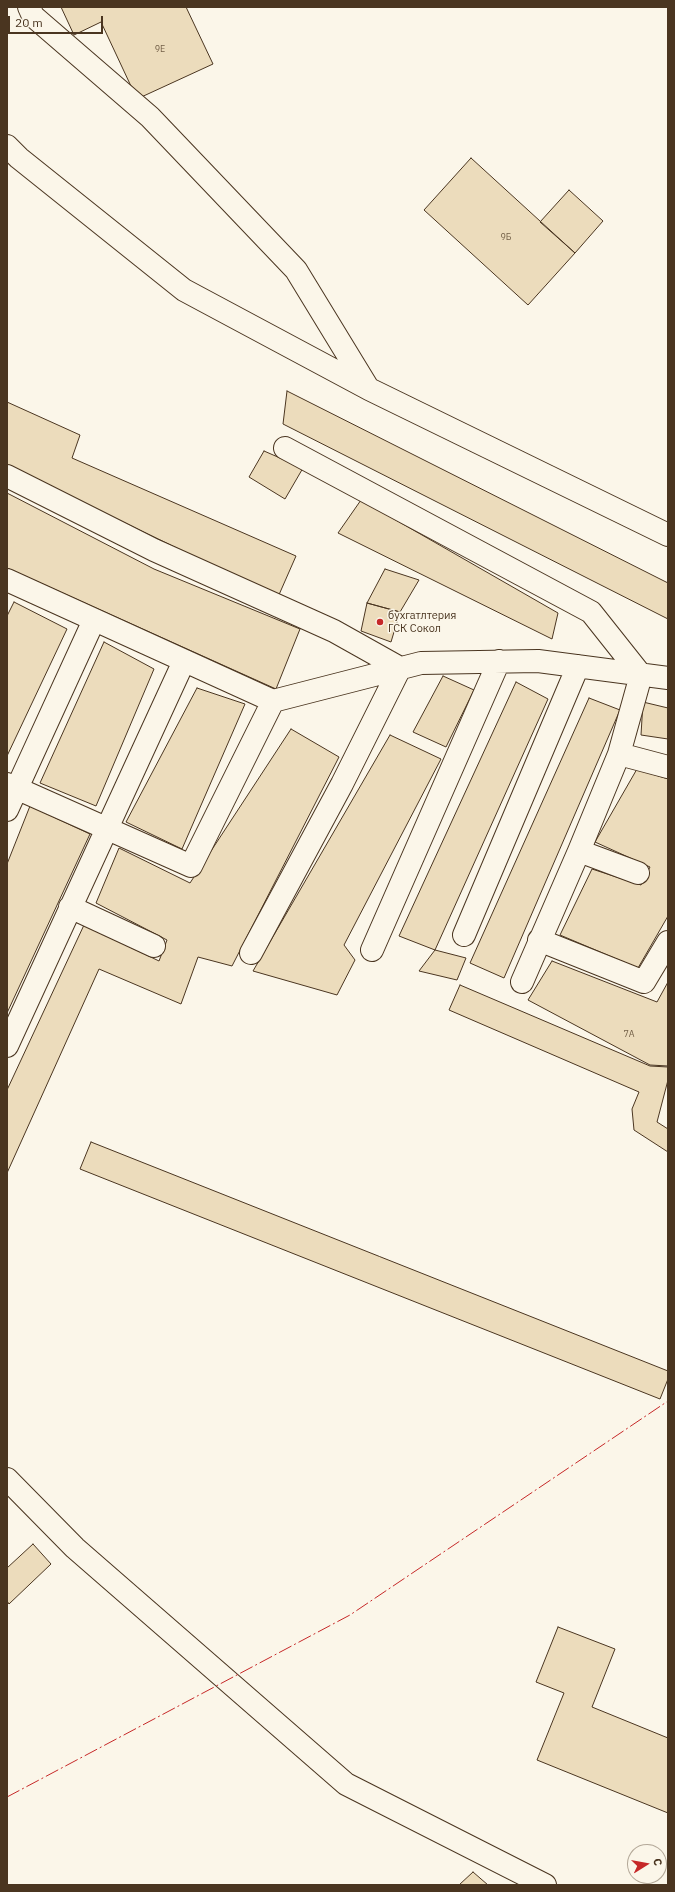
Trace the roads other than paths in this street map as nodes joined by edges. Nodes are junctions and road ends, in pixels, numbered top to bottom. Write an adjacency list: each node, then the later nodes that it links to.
1 (29, 7): 3 (street)
2 (7, 146): 3 (street)
3 (369, 389): 6 (street)
4 (285, 448): 13 (street)
5 (7, 476): 12 (street)
6 (668, 535)
7 (7, 580): 8 (street)
8 (94, 620): 9 (street); 18 (street)
9 (184, 661): 15 (street); 20 (street)
10 (499, 662): 11 (street); 12 (street); 28 (street)
11 (578, 666): 13 (street); 24 (street)
12 (400, 668): 15 (street); 29 (street)
13 (641, 675): 14 (street); 16 (street)
14 (668, 678)
15 (273, 702): 20 (street)
16 (619, 754): 17 (street); 21 (street)
17 (668, 767)
18 (12, 786): 19 (street); 20 (street)
19 (7, 810)
20 (106, 828): 23 (street)
21 (579, 851): 22 (street); 25 (street)
22 (638, 873)
23 (70, 907): 27 (street); 31 (street)
24 (464, 935)
25 (539, 940): 26 (street); 30 (street)
26 (668, 942)
27 (154, 946)
28 (372, 950)
29 (251, 953)
30 (522, 982)
31 (7, 1046)
32 (11, 1491): 33 (street)
33 (544, 1885)

